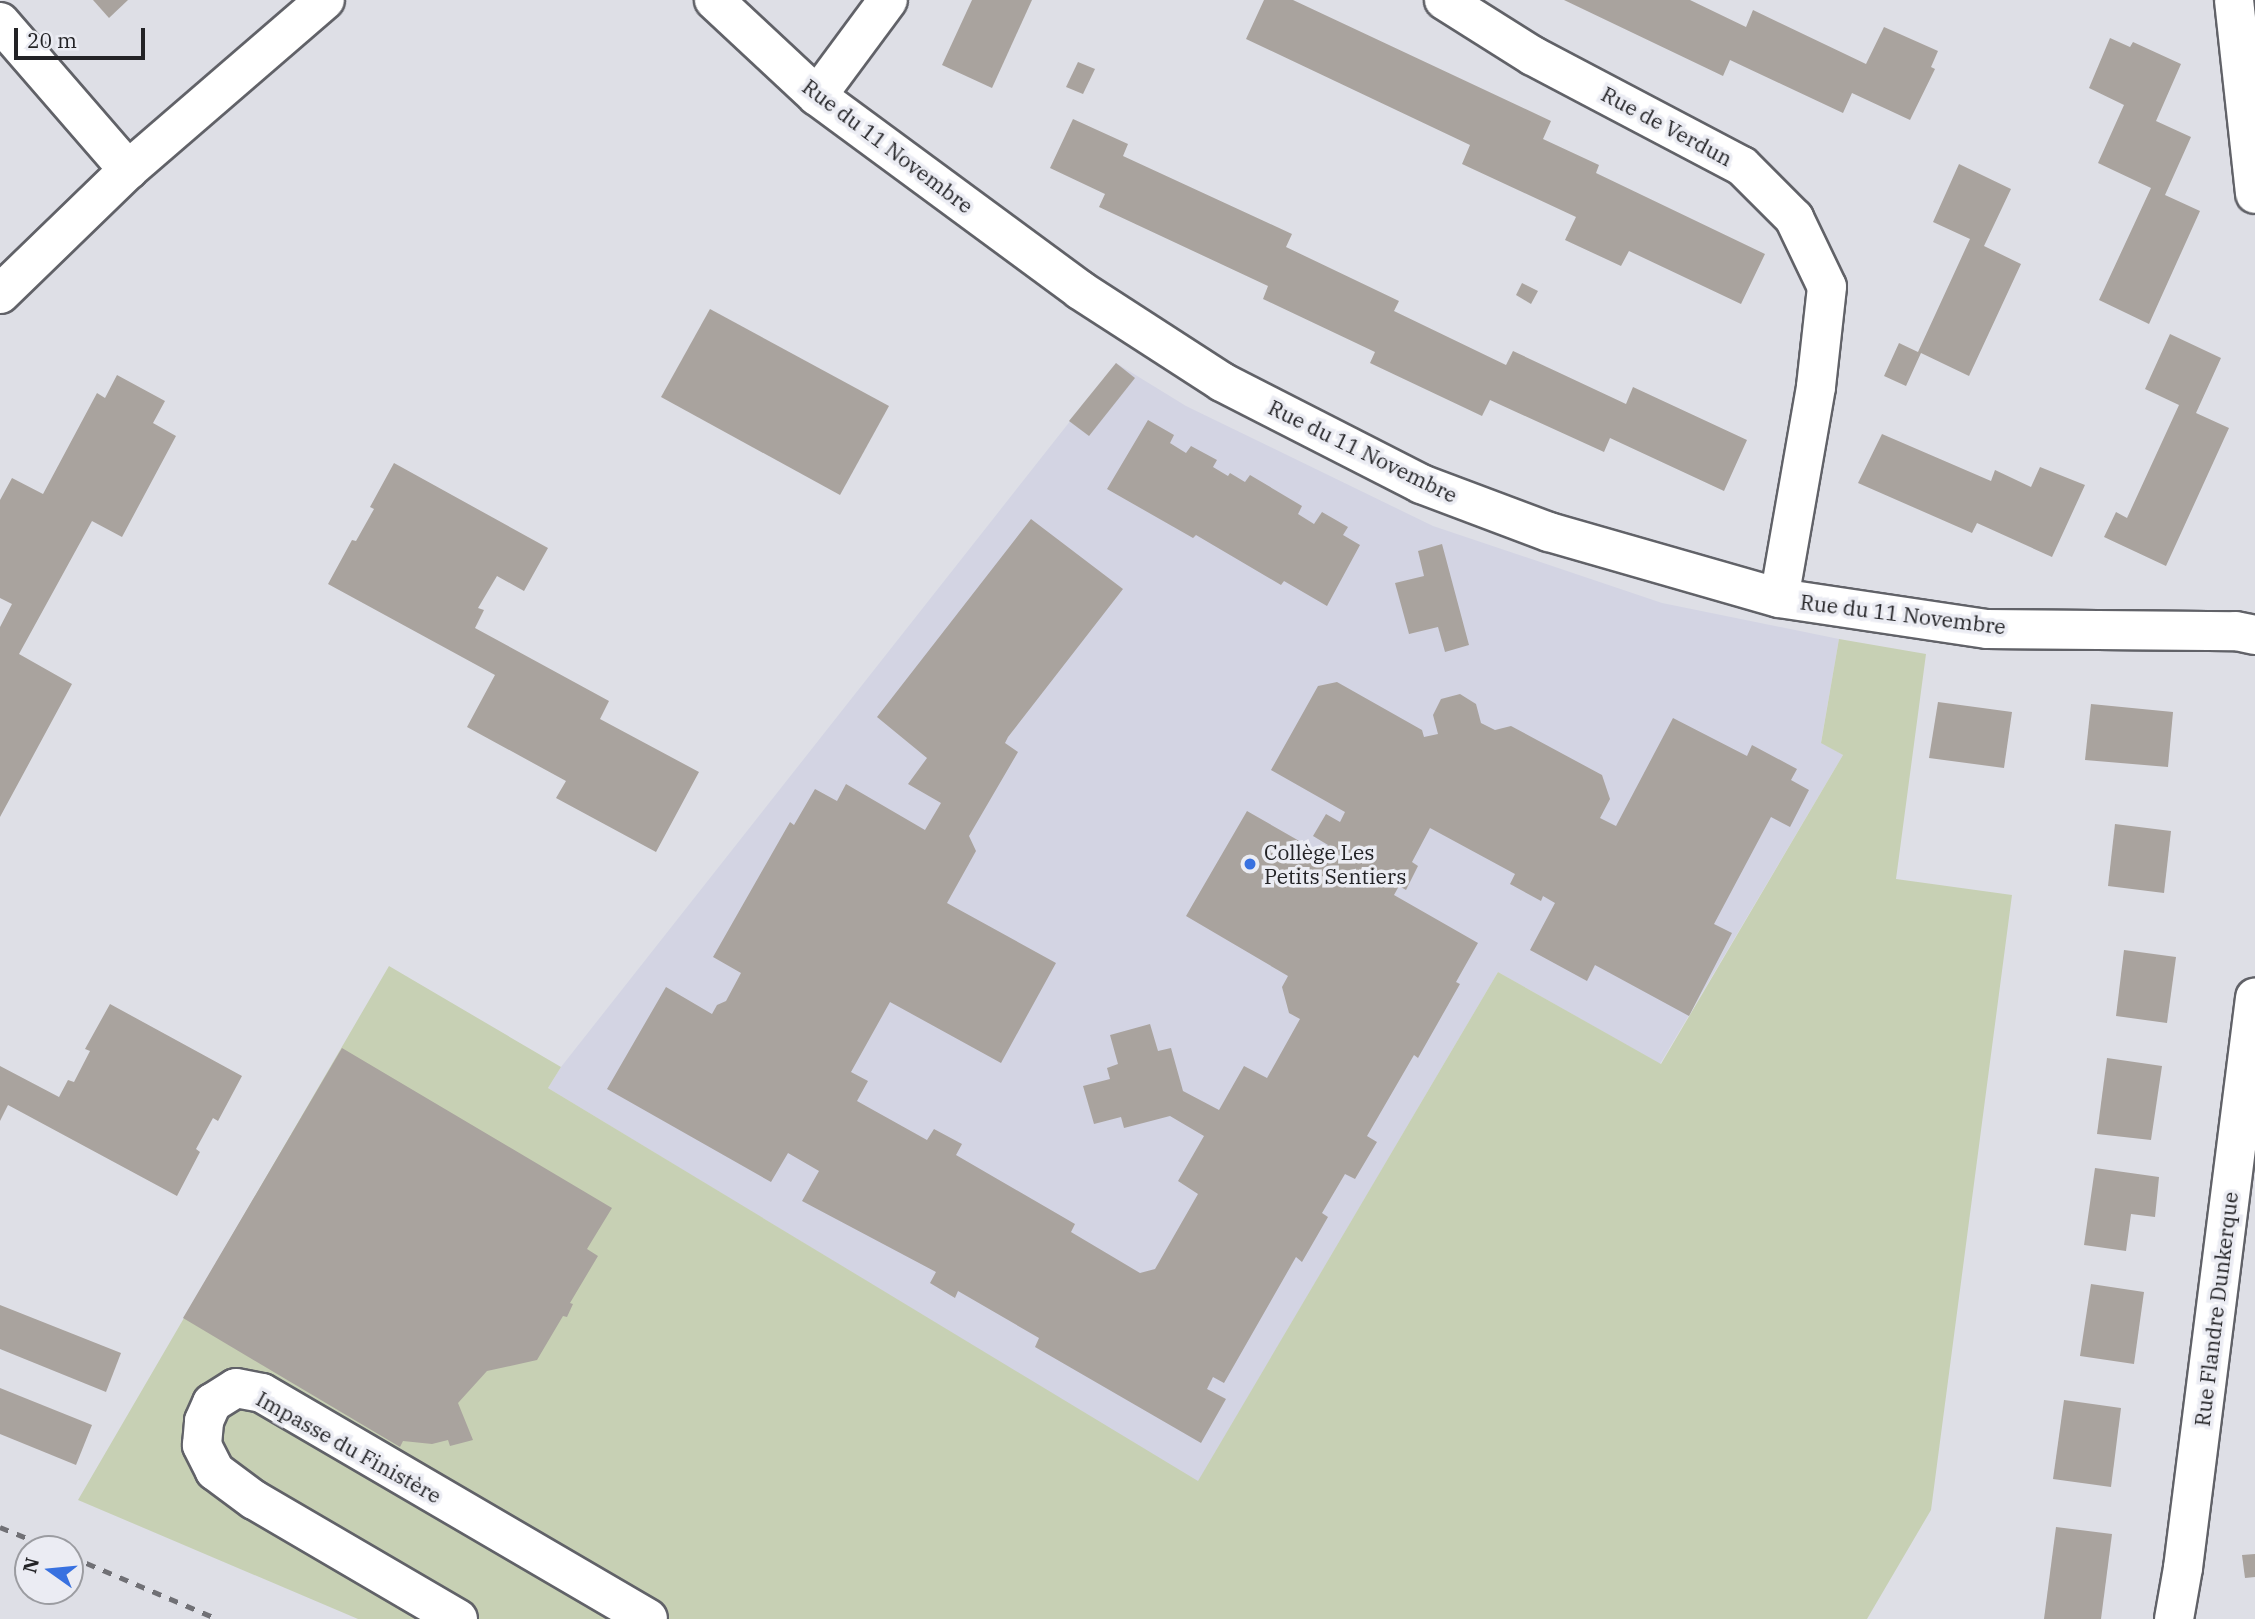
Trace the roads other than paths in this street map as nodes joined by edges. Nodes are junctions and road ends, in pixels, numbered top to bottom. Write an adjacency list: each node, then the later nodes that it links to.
1 (325, 0): 8 (street)
2 (714, 0): 7 (street, Rue du 11 Novembre)
3 (888, 0): 7 (street)
4 (1444, 0): 11 (street, Rue de Verdun)
5 (2234, 0): 9 (street)
6 (0, 22): 8 (street)
7 (817, 96): 11 (street, Rue du 11 Novembre)
8 (128, 170): 10 (street)
9 (2255, 194)
10 (0, 294)
11 (1779, 598): 12 (street, Rue du 11 Novembre)
12 (2255, 635)
13 (2255, 998): 16 (street, Rue Flandre Dunkerque)
14 (458, 1619): 15 (street, Impasse du Finistère)
15 (648, 1619)
16 (2174, 1619)

